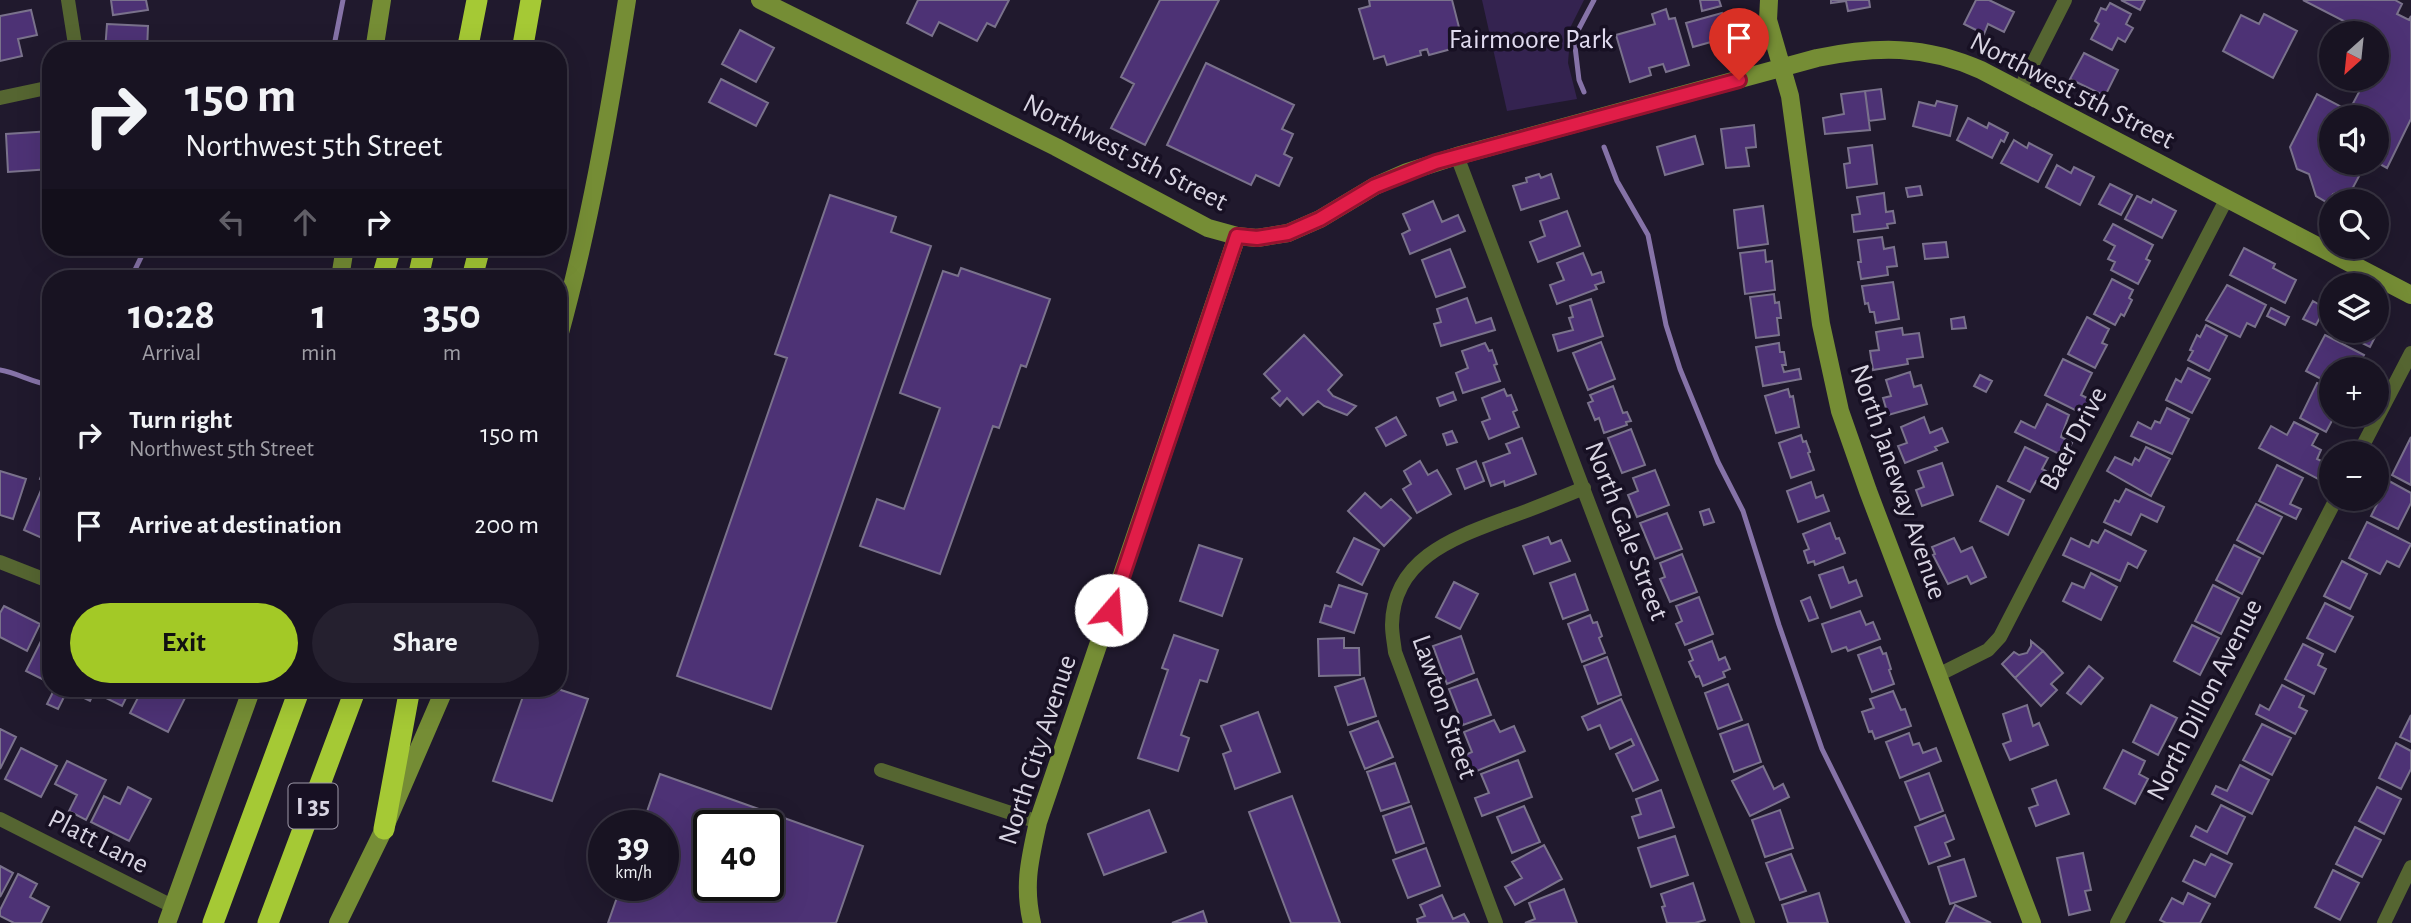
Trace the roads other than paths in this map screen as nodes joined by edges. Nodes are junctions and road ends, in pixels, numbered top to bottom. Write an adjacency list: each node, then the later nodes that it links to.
1 (68, 0): 9 (street)
2 (382, 0): 10 (street)
3 (477, 0): 11 (highway)
4 (531, 0): 12 (highway)
5 (627, 0): 21 (street)
6 (760, 0): 19 (street, Northwest 5th Street)
7 (1769, 0): 13 (street, North Janeway Avenue)
8 (2065, 0): 15 (street)
9 (75, 42)
10 (375, 42)
11 (469, 42)
12 (524, 42)
13 (1782, 68): 15 (street, Northwest 5th Street); 17 (street, Northwest 5th Street); 28 (street, North Janeway Avenue)
14 (42, 89): 16 (street)
15 (2019, 91): 18 (street, Northwest 5th Street)
16 (0, 98)
17 (1457, 156): 19 (street, Northwest 5th Street); 24 (street, North Gale Street)
18 (2227, 198): 20 (street, Northwest 5th Street); 28 (street, Baer Drive)
19 (1237, 236): 36 (street, North City Avenue)
20 (2411, 295)
21 (567, 303)
22 (2411, 353): 23 (street)
23 (2365, 441)
24 (1584, 488): 44 (street, Lawton Street); 45 (street, North Gale Street)
25 (2330, 511): 47 (street, North Dillon Avenue)
26 (0, 562): 27 (street)
27 (42, 578)
28 (1938, 675): 46 (street, North Janeway Avenue)
29 (249, 697): 39 (street)
30 (297, 697): 40 (highway, I 35)
31 (353, 697): 41 (highway, I 35)
32 (409, 697): 37 (highway)
33 (441, 697): 37 (street)
34 (881, 770): 36 (street)
35 (0, 819): 39 (street, Platt Lane)
36 (1038, 822): 43 (street, North City Avenue)
37 (384, 829): 42 (street)
38 (2411, 867): 48 (street)
39 (170, 915)
40 (213, 923)
41 (268, 923)
42 (338, 923)
43 (1032, 923)
44 (1496, 923)
45 (1748, 923)
46 (2032, 923)
47 (2117, 923)
48 (2384, 923)

